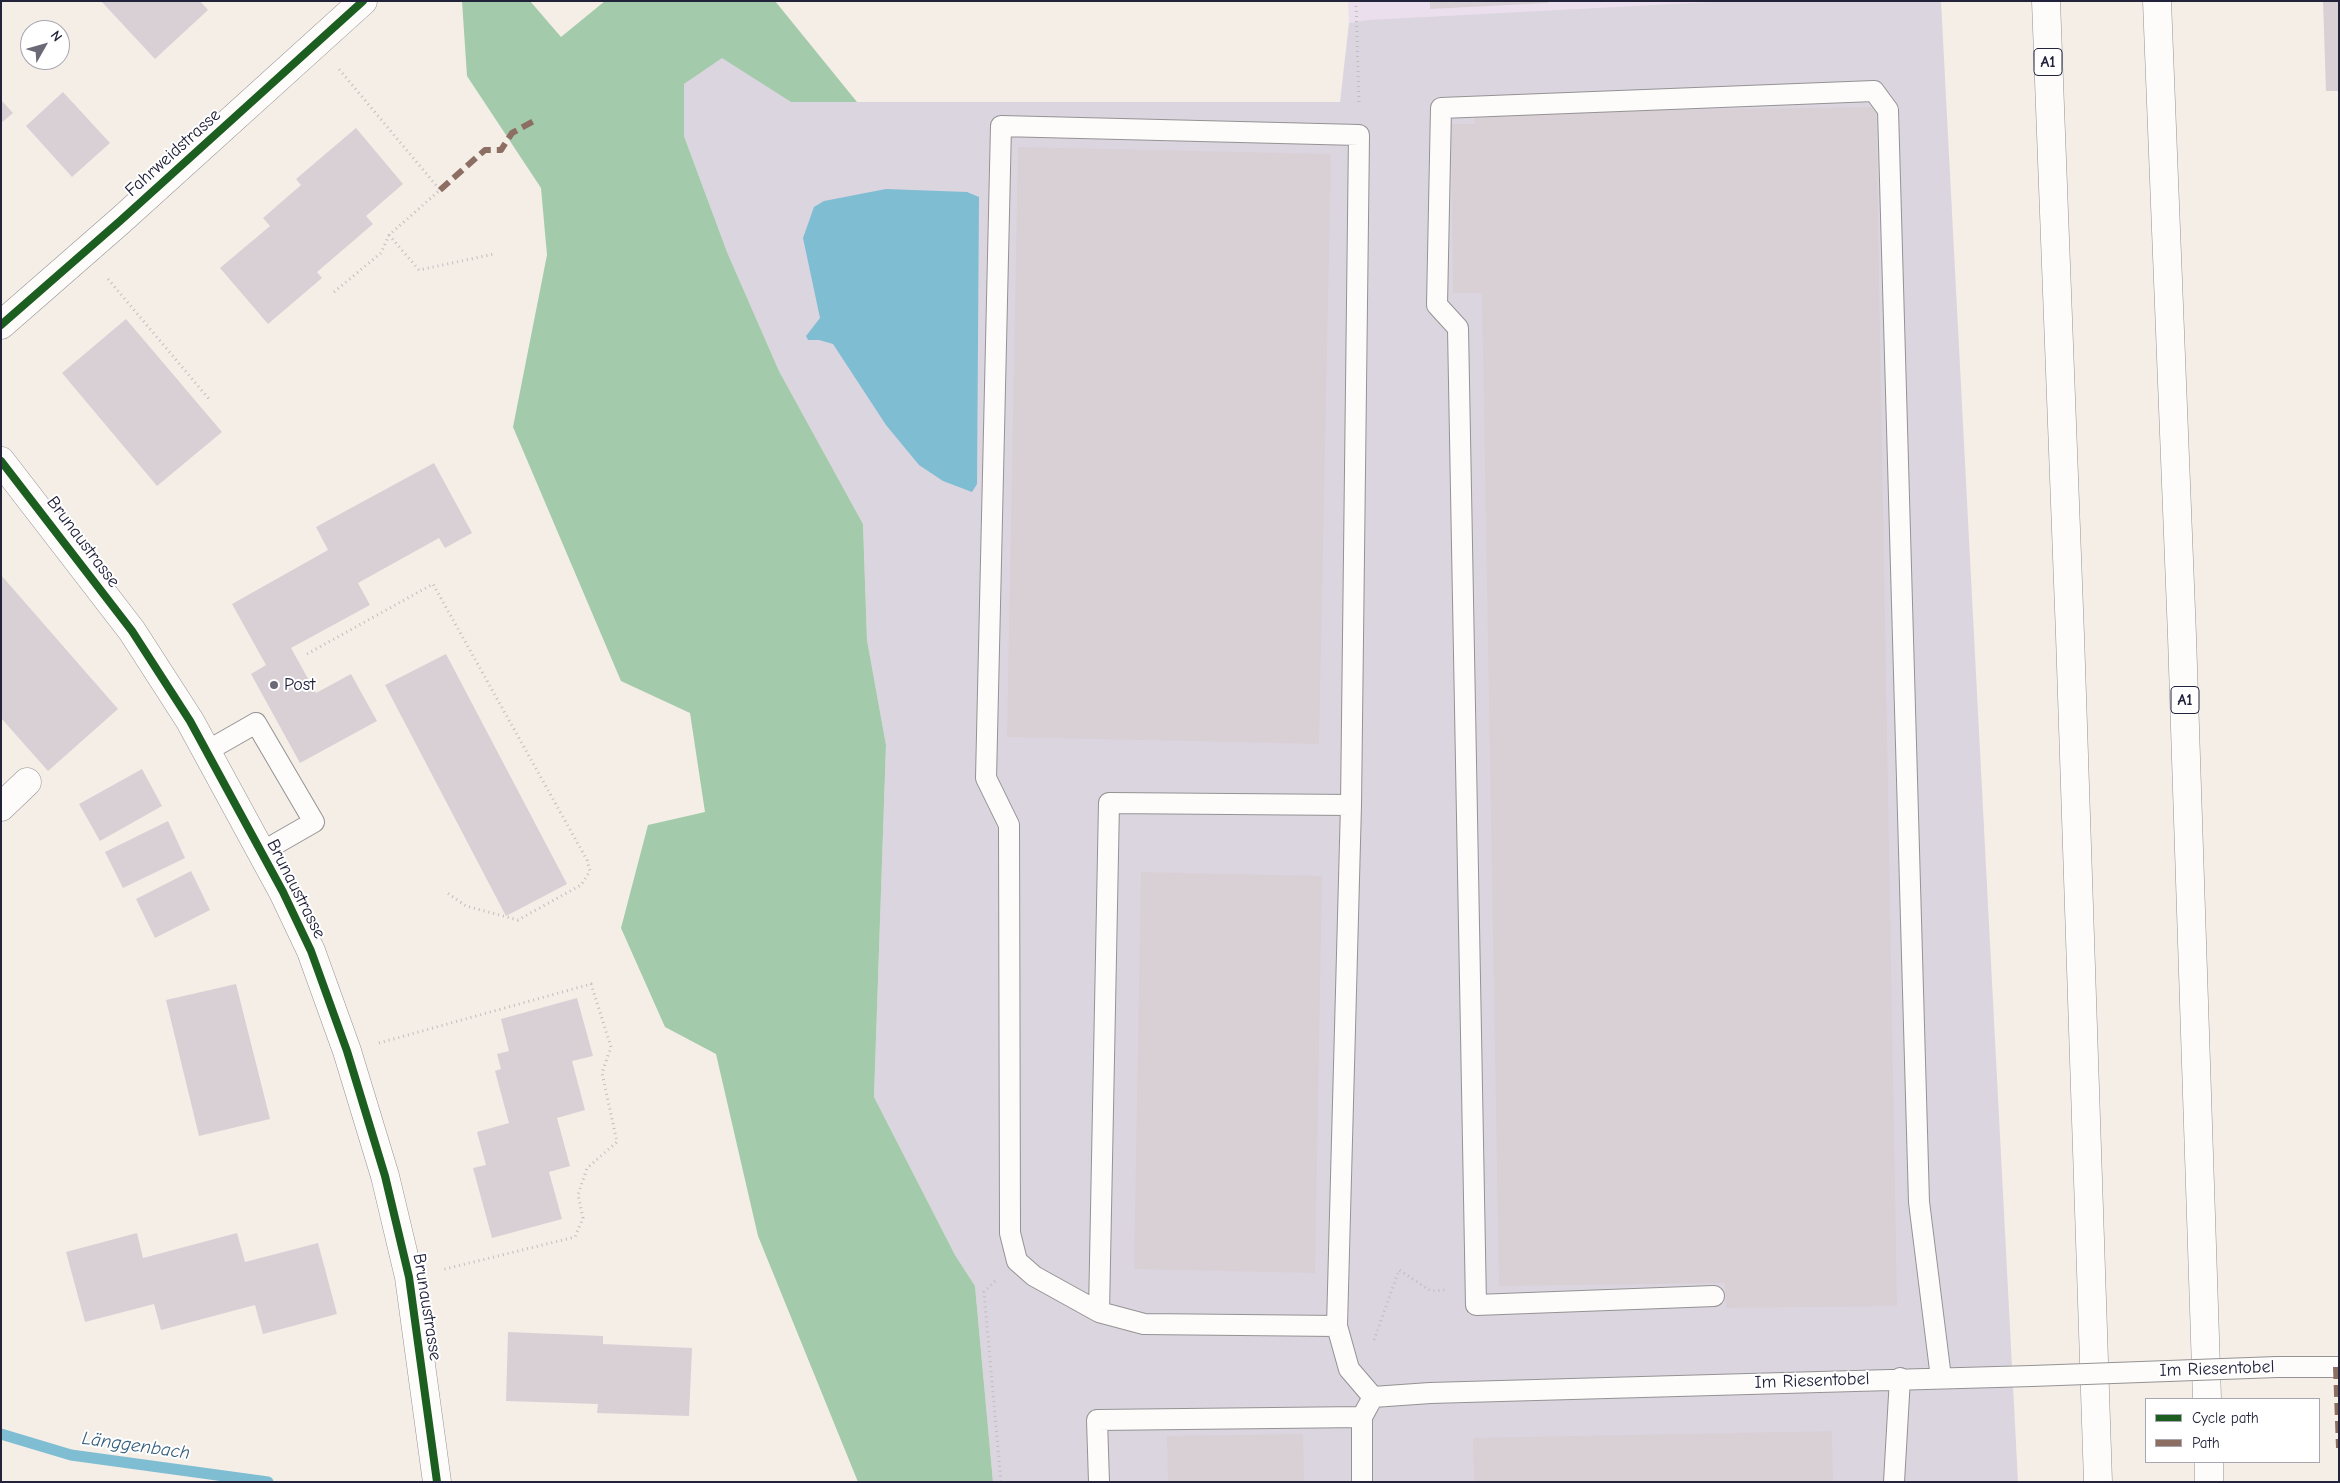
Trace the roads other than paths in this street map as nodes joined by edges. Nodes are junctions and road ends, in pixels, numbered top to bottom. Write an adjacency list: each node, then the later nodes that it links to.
1 (363, 1): 4 (main road, Fahrweidstrasse)
2 (2046, 1): 25 (main road, A1)
3 (2157, 1): 18 (main road, A1)
4 (1, 324)
5 (1, 461): 6 (main road, Brunaustrasse)
6 (207, 752): 10 (main road, Brunaustrasse); 10 (lane)
7 (27, 782): 9 (main road)
8 (1351, 804): 12 (lane); 12 (lane); 13 (lane)
9 (1, 807)
10 (260, 853): 21 (main road, Brunaustrasse)
11 (1714, 1296): 16 (lane)
12 (1100, 1312): 13 (lane)
13 (1336, 1326): 17 (lane)
14 (2339, 1367): 16 (lane, Im Riesentobel, bridge)
15 (1900, 1378): 16 (lane, Im Riesentobel); 17 (lane, Im Riesentobel); 24 (lane)
16 (1941, 1378)
17 (1373, 1397): 19 (lane)
18 (2207, 1398)
19 (1362, 1417): 22 (lane); 23 (lane)
20 (2209, 1463): 26 (main road)
21 (436, 1475)
22 (1099, 1482)
23 (1362, 1482)
24 (1894, 1482)
25 (2098, 1482)
26 (2209, 1482)

